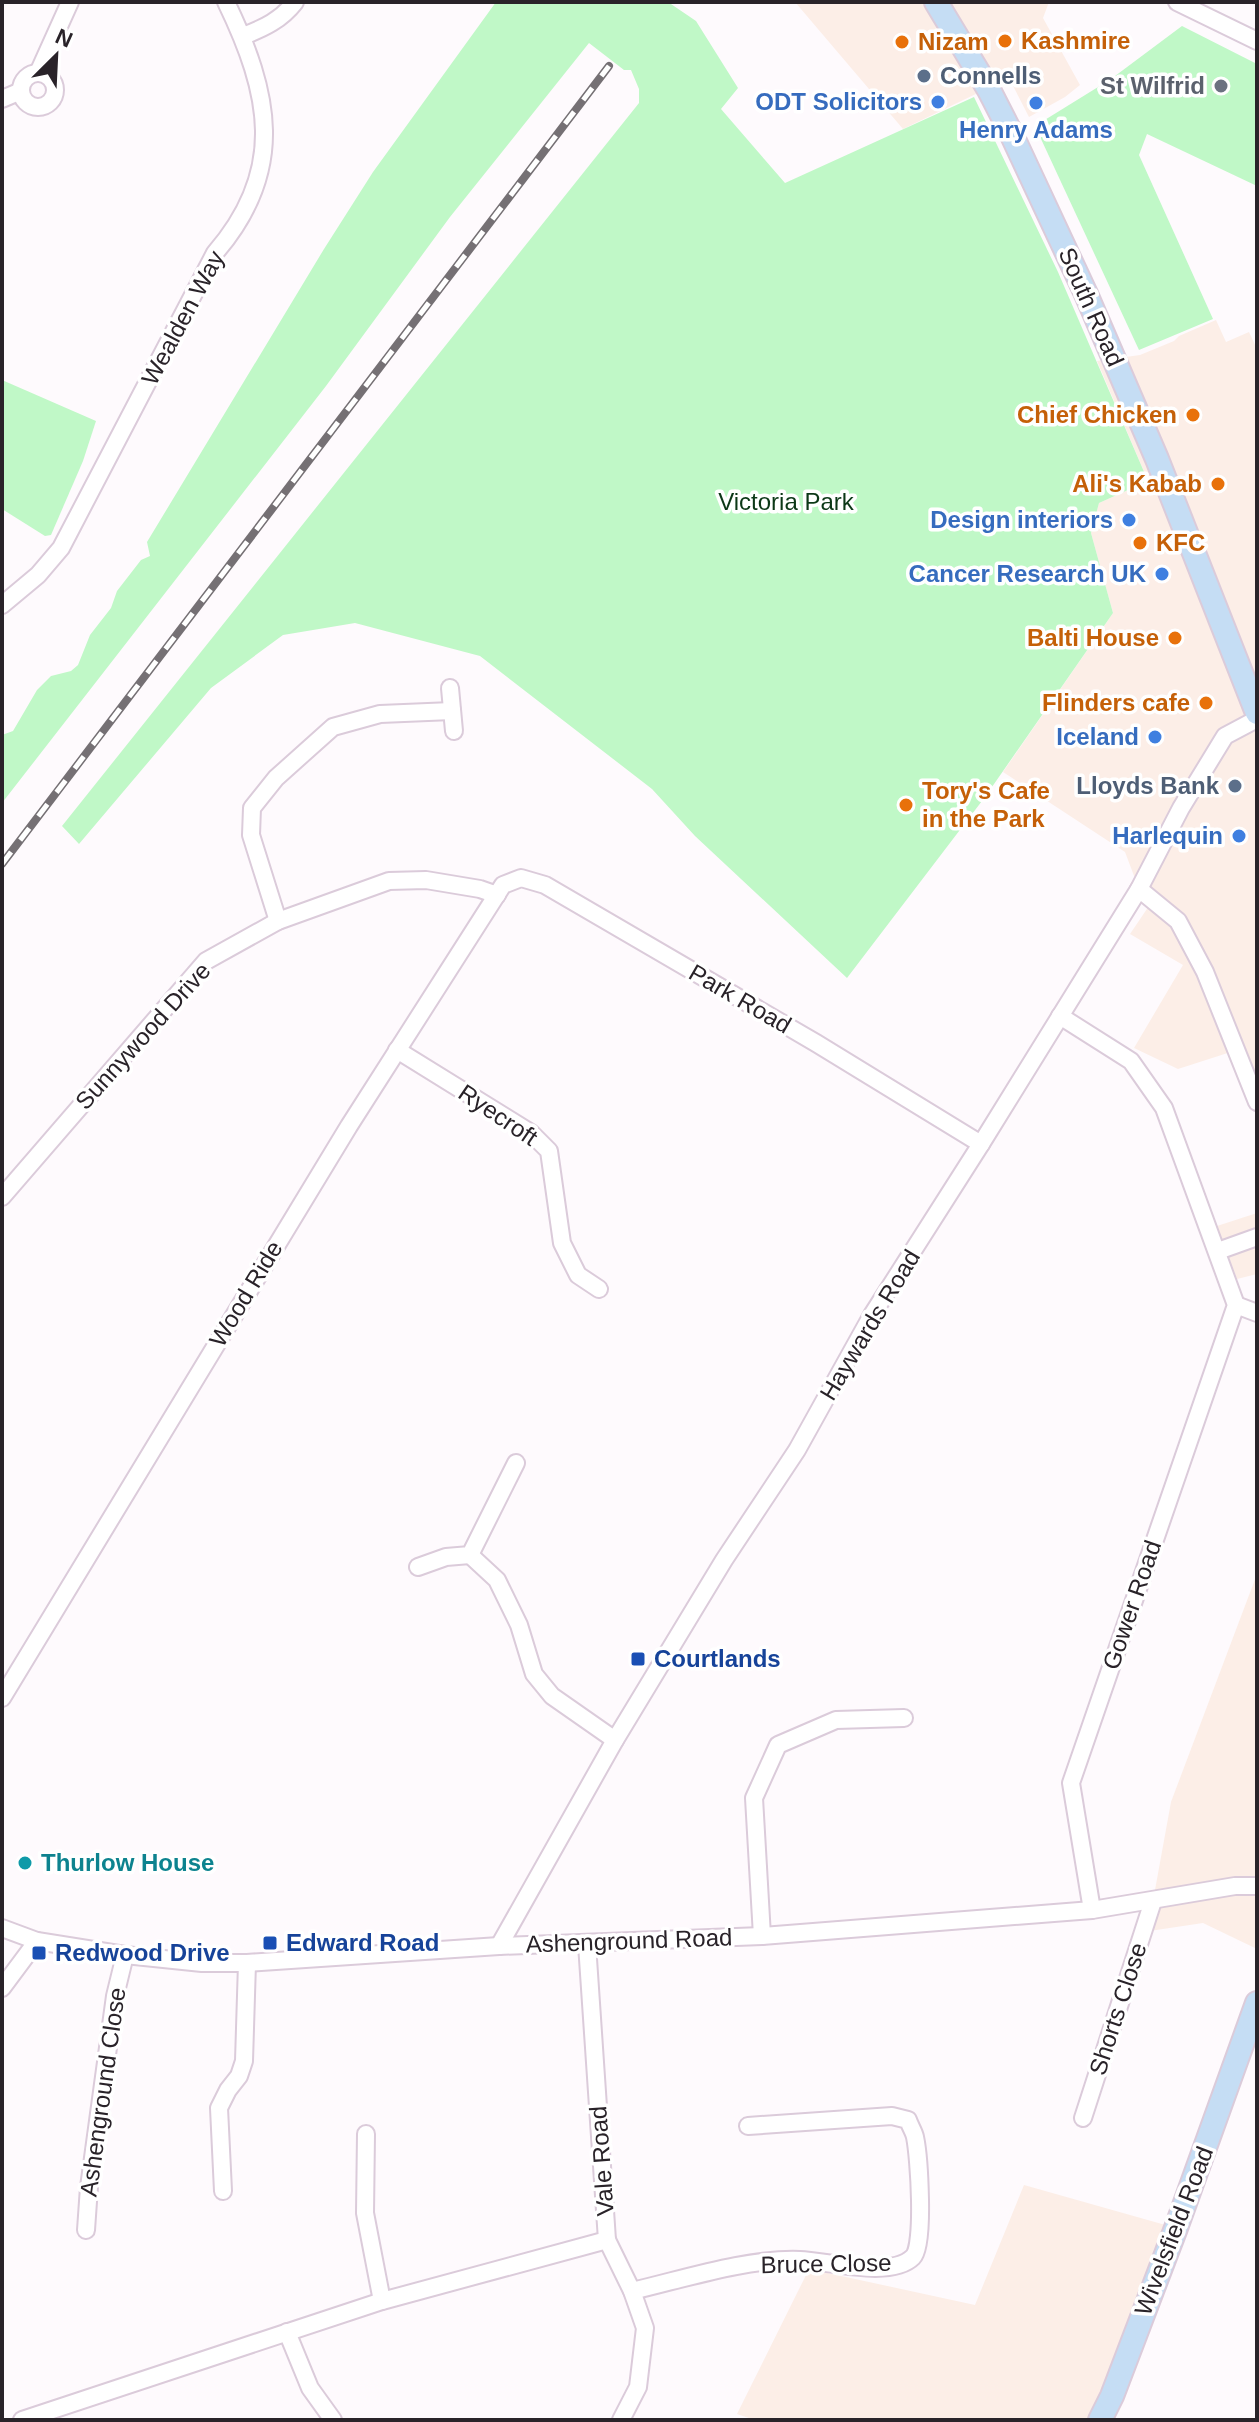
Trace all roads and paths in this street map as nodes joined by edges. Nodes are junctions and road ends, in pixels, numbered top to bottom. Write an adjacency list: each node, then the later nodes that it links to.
1 (70, 2): 8 (street)
2 (226, 2): 6 (street, Wealden Way)
3 (295, 2): 6 (street)
4 (936, 2): 14 (main road, South Road)
5 (1177, 2): 7 (street)
6 (243, 36): 11 (street, Wealden Way)
7 (1257, 41)
8 (38, 73): 9 (street); 9 (street)
9 (21, 91): 10 (street)
10 (2, 99)
11 (2, 605)
12 (450, 688): 13 (street)
13 (452, 711): 16 (street); 19 (street)
14 (1257, 713)
15 (1257, 719): 17 (street, Haywards Road)
16 (454, 731)
17 (1139, 889): 20 (street, Haywards Road); 22 (street)
18 (497, 895): 19 (street, Sunnywood Drive); 21 (street, Wood Ride); 23 (street, Park Road)
19 (278, 921): 24 (street, Sunnywood Drive)
20 (1060, 1016): 23 (street, Haywards Road); 26 (street)
21 (397, 1050): 27 (street, Ryecroft); 33 (street, Wood Ride)
22 (1257, 1102)
23 (981, 1144): 35 (street, Haywards Road)
24 (2, 1197)
25 (1257, 1237): 26 (street)
26 (1218, 1251): 28 (street)
27 (599, 1289)
28 (1236, 1305): 29 (street); 38 (street, Gower Road)
29 (1257, 1313)
30 (516, 1463): 31 (street)
31 (470, 1555): 32 (street); 35 (street)
32 (418, 1567)
33 (2, 1698)
34 (904, 1718): 40 (street)
35 (615, 1740): 43 (street, Haywards Road)
36 (1257, 1886): 37 (street, Ashenground Road)
37 (1153, 1901): 38 (street, Ashenground Road); 49 (street, Shorts Close)
38 (1092, 1910): 40 (street, Ashenground Road)
39 (2, 1928): 41 (street, Ashenground Road)
40 (762, 1936): 42 (street, Ashenground Road)
41 (37, 1941): 44 (street, Ashenground Road); 46 (street)
42 (587, 1944): 43 (street, Ashenground Road); 54 (street, Vale Road)
43 (499, 1946): 45 (street, Ashenground Road)
44 (125, 1955): 45 (street, Ashenground Road); 53 (street, Ashenground Close)
45 (247, 1963): 52 (street)
46 (2, 1988)
47 (1257, 2003): 48 (main road, Wivelsfield Road)
48 (1251, 2044): 61 (main road, Wivelsfield Road)
49 (1083, 2118)
50 (748, 2126): 55 (street, Bruce Close)
51 (366, 2134): 56 (street)
52 (223, 2191)
53 (86, 2230)
54 (607, 2240): 55 (street); 56 (street, Vale Road)
55 (632, 2291): 60 (street)
56 (382, 2301): 57 (street, Vale Road)
57 (287, 2332): 58 (street, Vale Road); 59 (street)
58 (22, 2420)
59 (333, 2420)
60 (621, 2420)
61 (1100, 2420)

